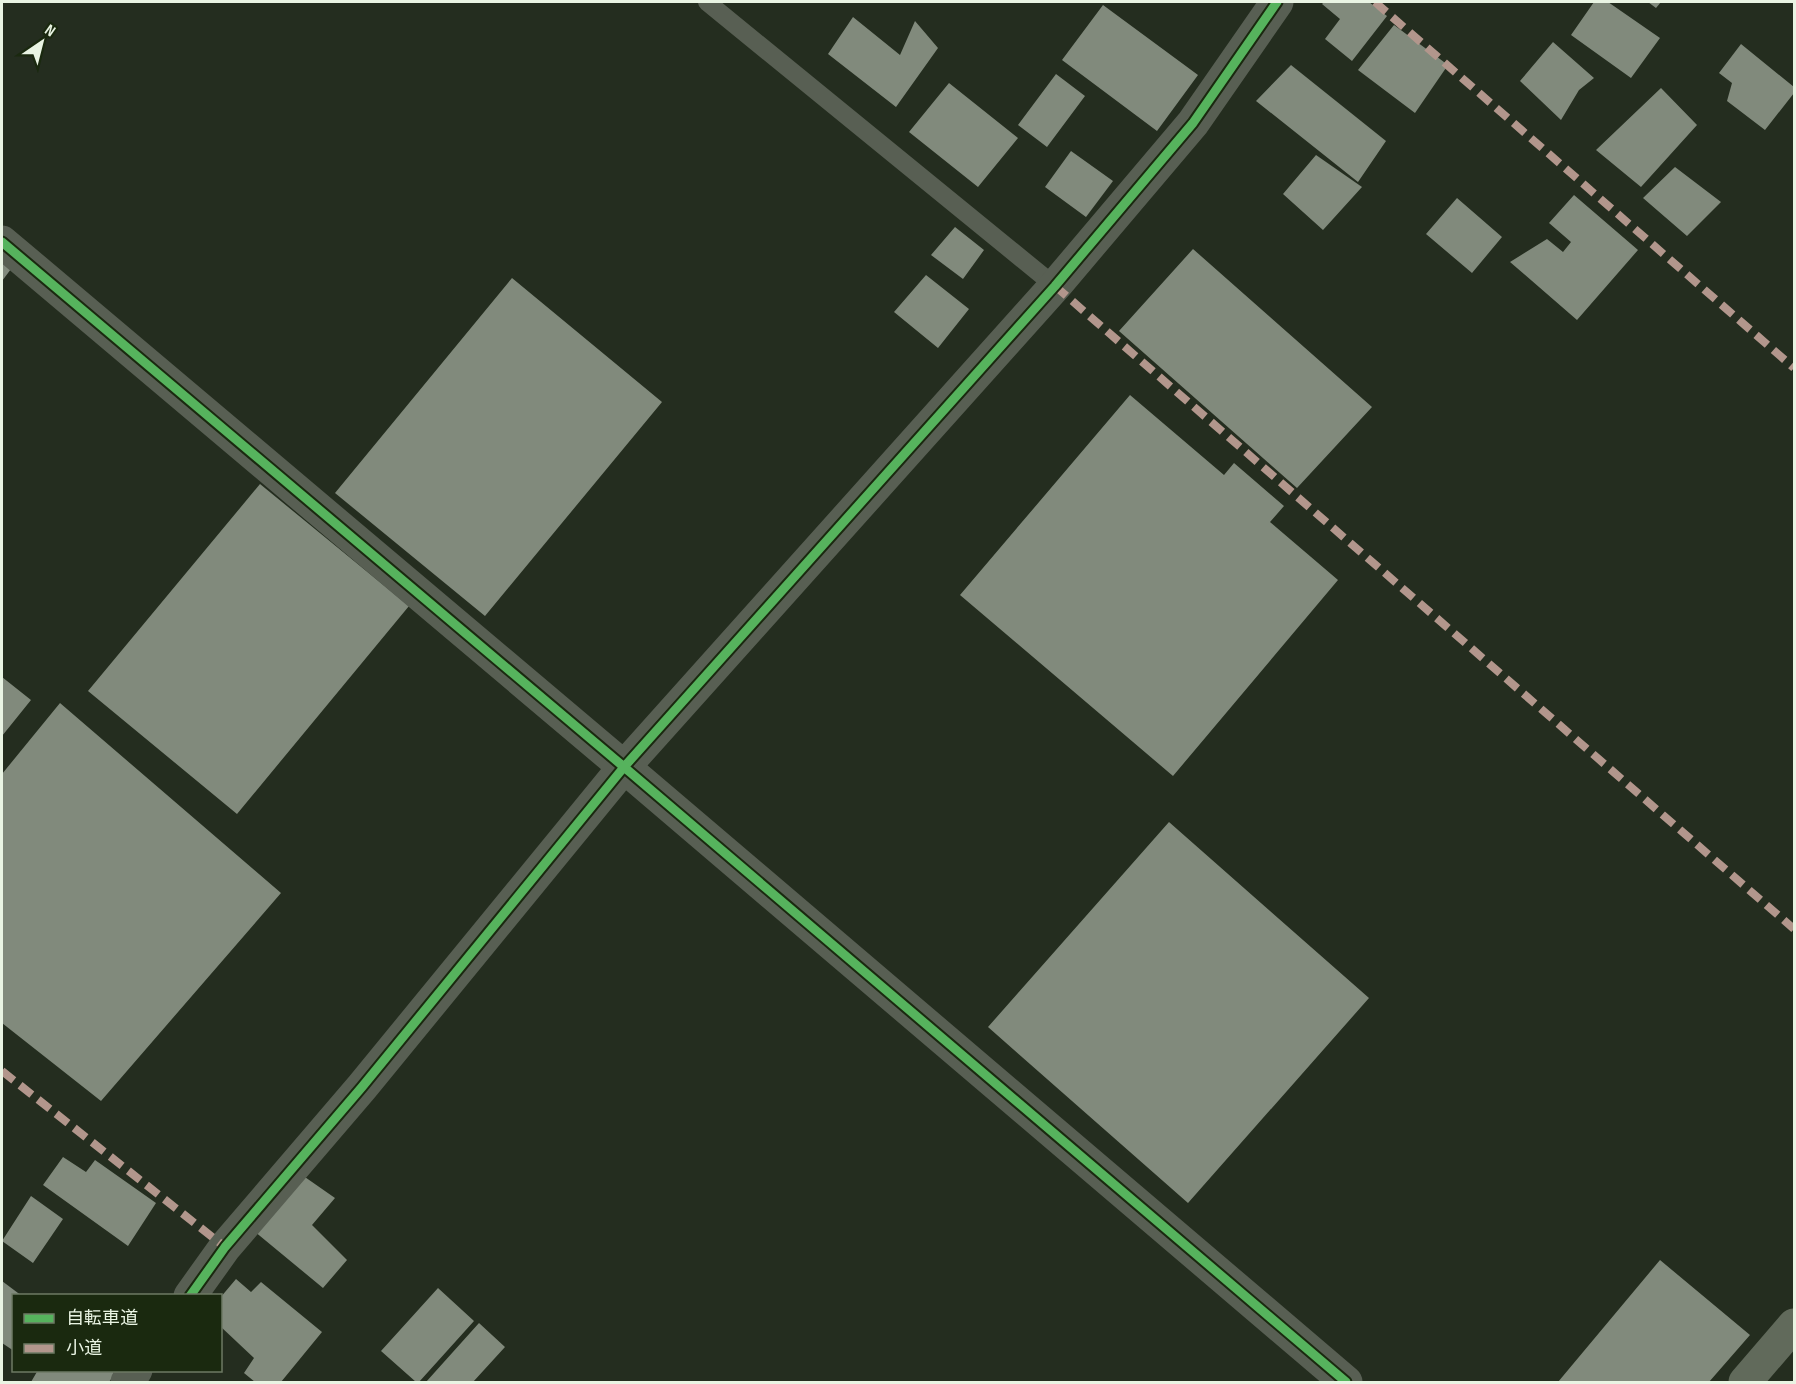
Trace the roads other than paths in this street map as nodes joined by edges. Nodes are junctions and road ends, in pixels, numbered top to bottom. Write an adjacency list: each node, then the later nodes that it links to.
1 (707, 2): 4 (lane)
2 (1277, 2): 4 (street)
3 (2, 242): 5 (street)
4 (1055, 286): 5 (street)
5 (624, 767): 6 (street); 8 (street)
6 (191, 1294)
7 (1794, 1325): 9 (street)
8 (1346, 1383)
9 (1745, 1383)

